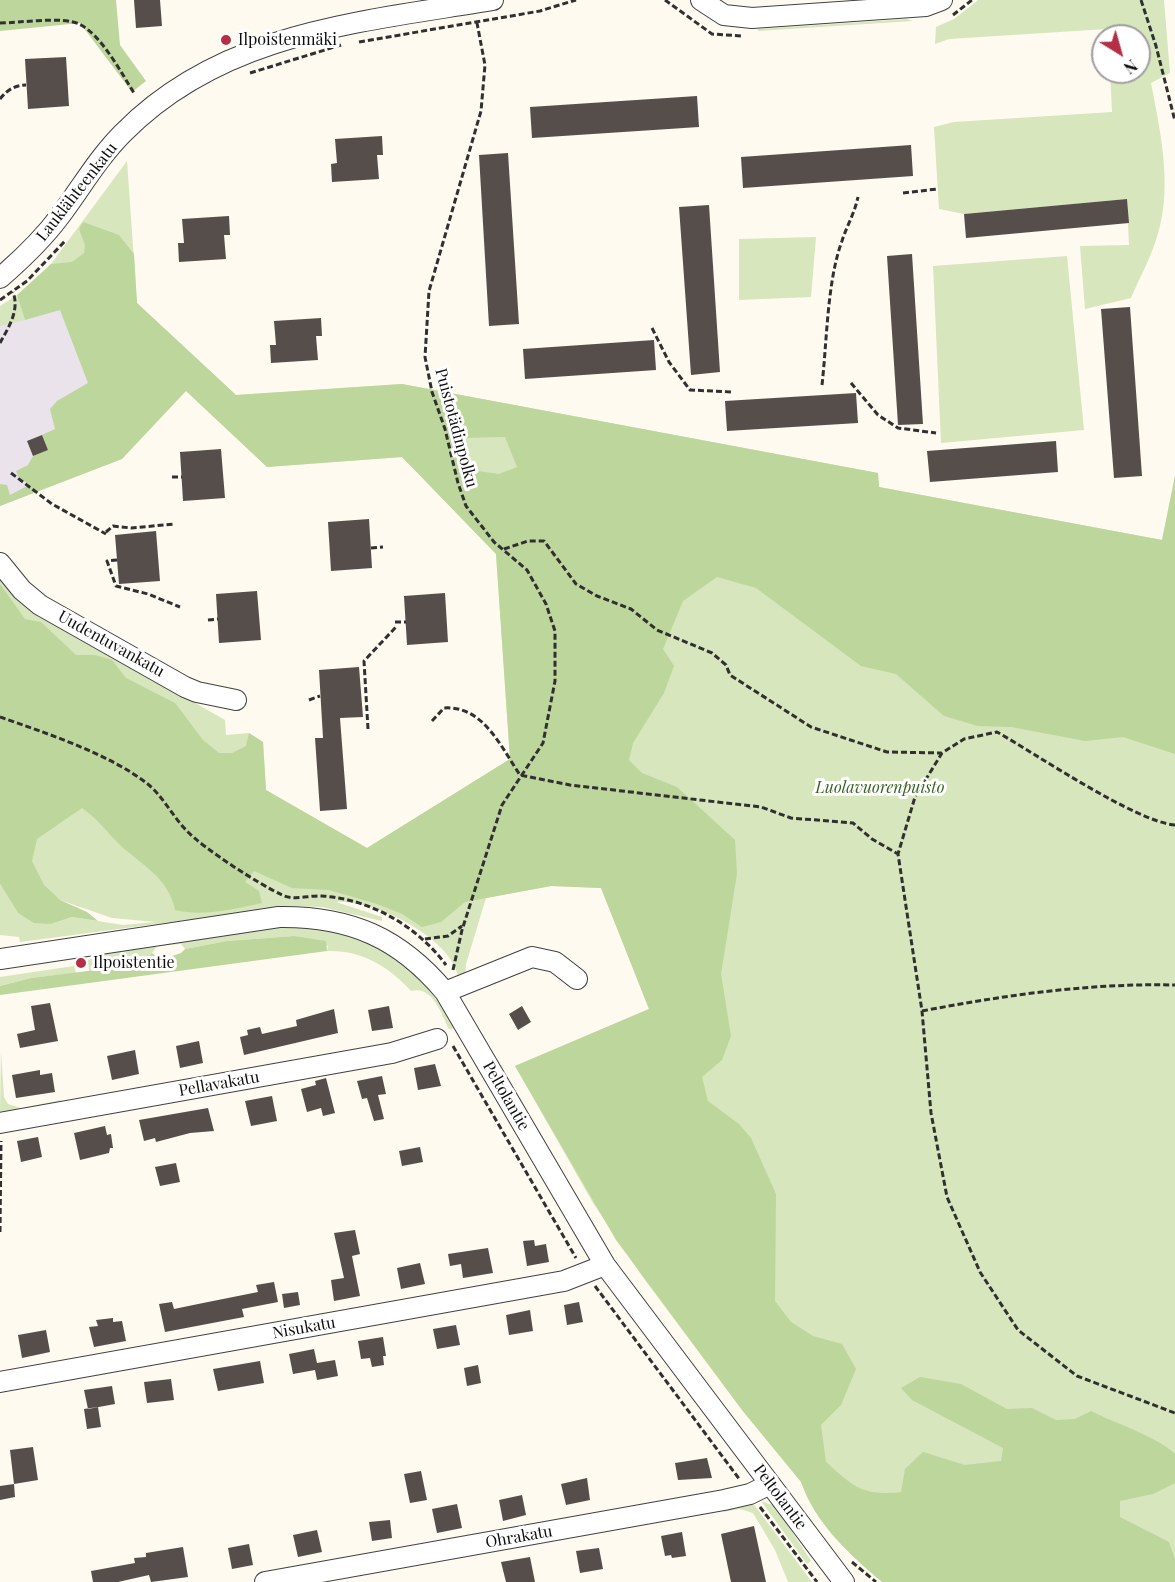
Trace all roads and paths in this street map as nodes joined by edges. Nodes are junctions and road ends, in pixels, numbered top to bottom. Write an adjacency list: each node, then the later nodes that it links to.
1 (493, 0): 19 (street, Lauklähteenkatu)
2 (576, 0): 7 (path)
3 (700, 0): 4 (street)
4 (942, 0)
5 (1141, 0): 14 (path)
6 (0, 23): 12 (path)
7 (477, 23): 8 (path); 33 (path, Puistotädinpolku)
8 (357, 42)
9 (346, 44): 10 (path)
10 (245, 74)
11 (26, 85): 13 (path)
12 (134, 93)
13 (0, 99)
14 (1175, 121)
15 (938, 189): 16 (path)
16 (903, 193)
17 (858, 197): 24 (path)
18 (69, 234): 19 (path)
19 (7, 285): 20 (path); 22 (path)
20 (0, 300)
21 (652, 328): 25 (path)
22 (0, 343)
23 (851, 383): 26 (path)
24 (822, 385)
25 (733, 392)
26 (936, 433)
27 (11, 473): 30 (path)
28 (172, 477): 29 (path)
29 (182, 477)
30 (175, 524)
31 (383, 547): 32 (path)
32 (371, 548)
33 (504, 549): 48 (path); 49 (path, Puistotädinpolku)
34 (117, 560): 36 (path)
35 (0, 563): 43 (street, Uudentuvankatu)
36 (180, 607)
37 (218, 619): 38 (path)
38 (208, 620)
39 (395, 622): 40 (path)
40 (406, 622)
41 (396, 627): 47 (path)
42 (320, 696): 44 (path)
43 (236, 700)
44 (309, 700)
45 (0, 717): 53 (path)
46 (432, 720): 49 (path)
47 (368, 729)
48 (942, 753): 50 (path); 51 (path)
49 (520, 775): 51 (path); 52 (path, Puistotädinpolku)
50 (1175, 825)
51 (898, 854): 58 (path)
52 (464, 924): 53 (path); 56 (path, Puistotädinpolku)
53 (424, 939): 56 (path)
54 (0, 959): 56 (street, Peltolantie)
55 (577, 979): 56 (street)
56 (449, 983): 63 (street, Peltolantie)
57 (1175, 985): 58 (path)
58 (922, 1011): 65 (path)
59 (437, 1039): 60 (street, Pellavakatu)
60 (1, 1123): 61 (path)
61 (1, 1151): 62 (path)
62 (0, 1232)
63 (605, 1264): 64 (street, Nisukatu); 66 (street, Peltolantie)
64 (0, 1382)
65 (1175, 1413)
66 (770, 1484): 68 (street, Ohrakatu); 69 (street, Peltolantie)
67 (848, 1558): 70 (path)
68 (265, 1582)
69 (844, 1582)
70 (876, 1582)

